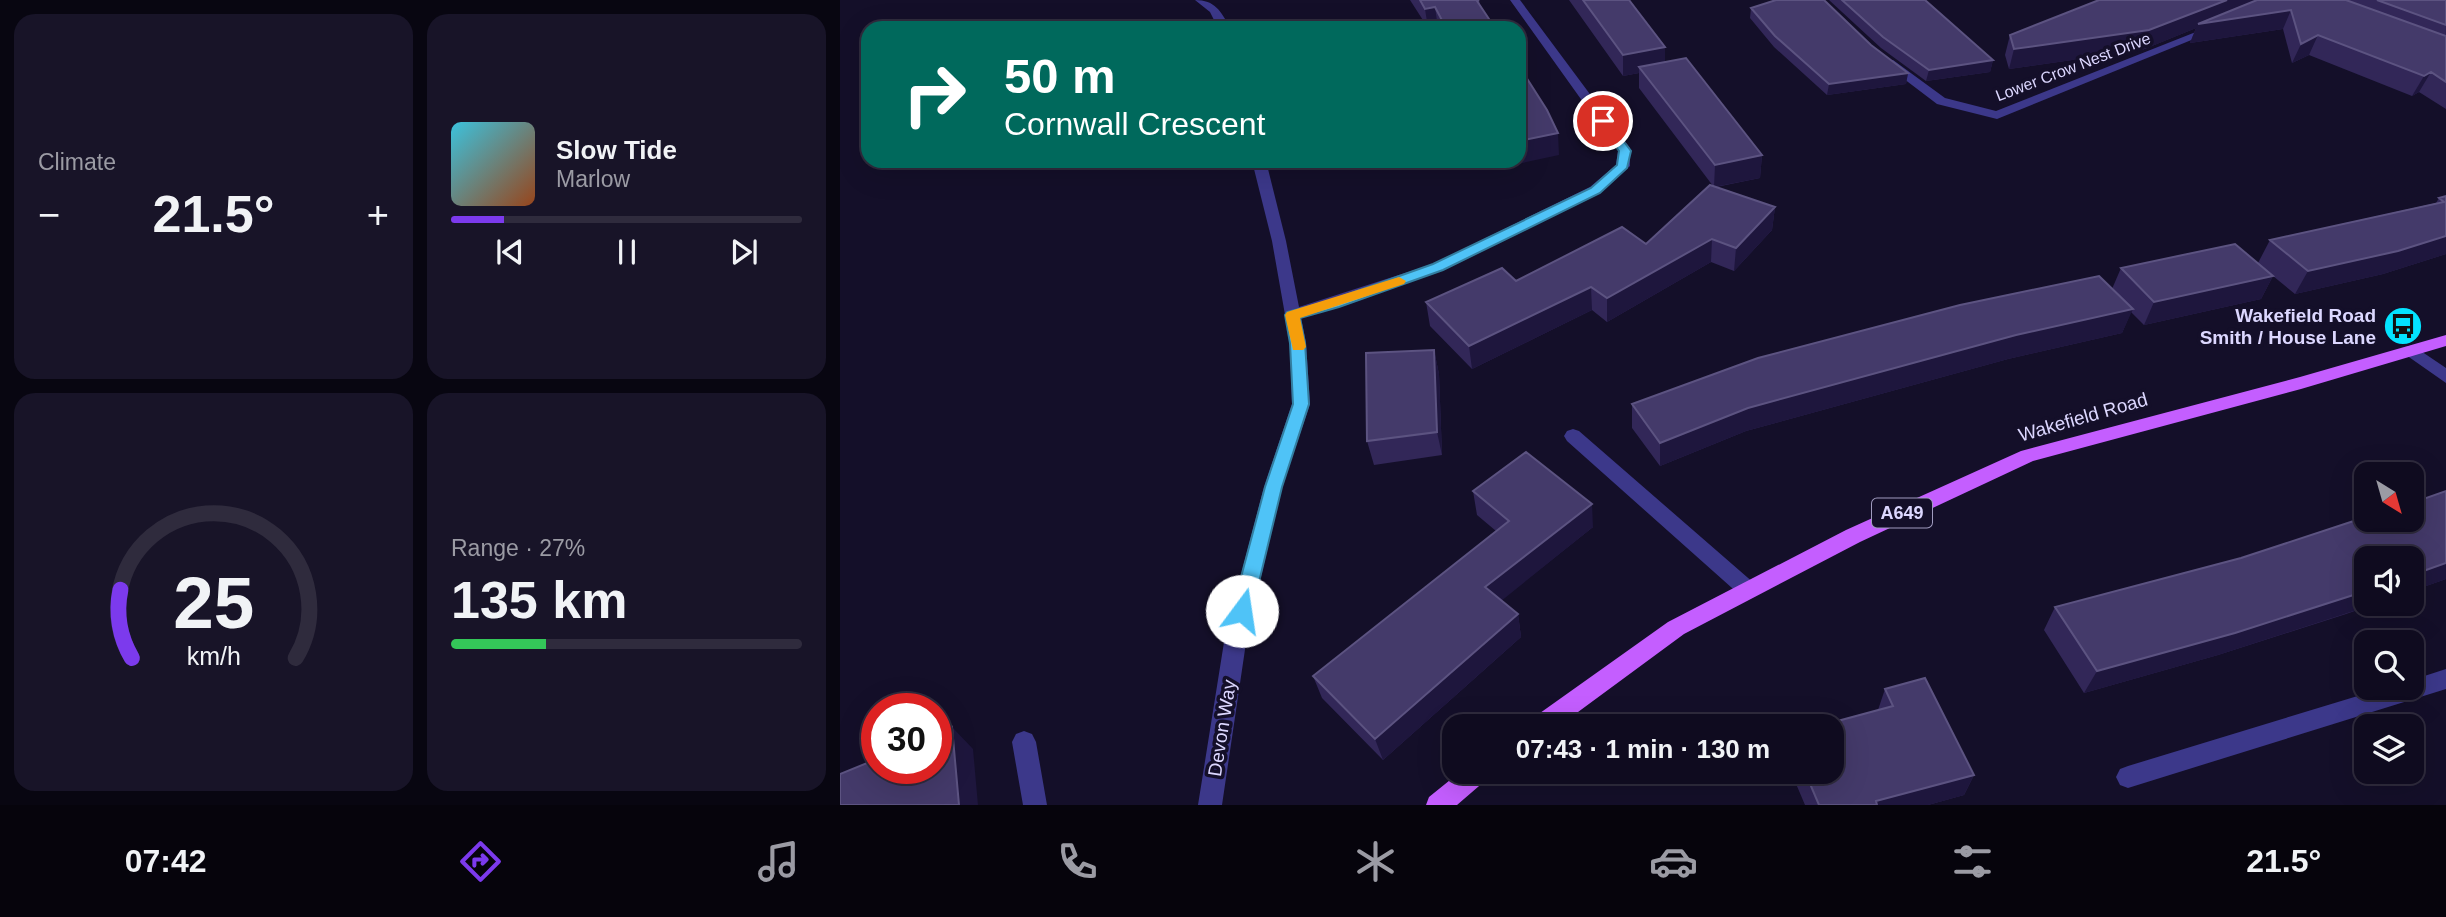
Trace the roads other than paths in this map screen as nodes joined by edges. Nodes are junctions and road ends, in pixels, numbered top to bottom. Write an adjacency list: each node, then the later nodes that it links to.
1 (1200, 0): 3 (street)
2 (1516, 0): 7 (street)
3 (1220, 21)
4 (2222, 24): 5 (street, Lower Crow Nest Drive)
5 (1875, 52)
6 (1261, 168): 7 (street, Devon Way)
7 (1293, 315): 19 (street, Devon Way)
8 (2446, 340): 9 (main road, Wakefield Road / A649)
9 (2412, 351): 10 (street); 12 (main road, Wakefield Road / A649)
10 (2446, 377)
11 (1573, 436): 12 (street)
12 (1748, 590): 14 (main road, Wakefield Road / A649)
13 (2446, 679): 16 (street)
14 (1558, 714)
15 (1024, 742): 18 (street)
16 (2128, 777)
17 (1463, 784): 20 (main road)
18 (1035, 805)
19 (1210, 805)
20 (1438, 805)

